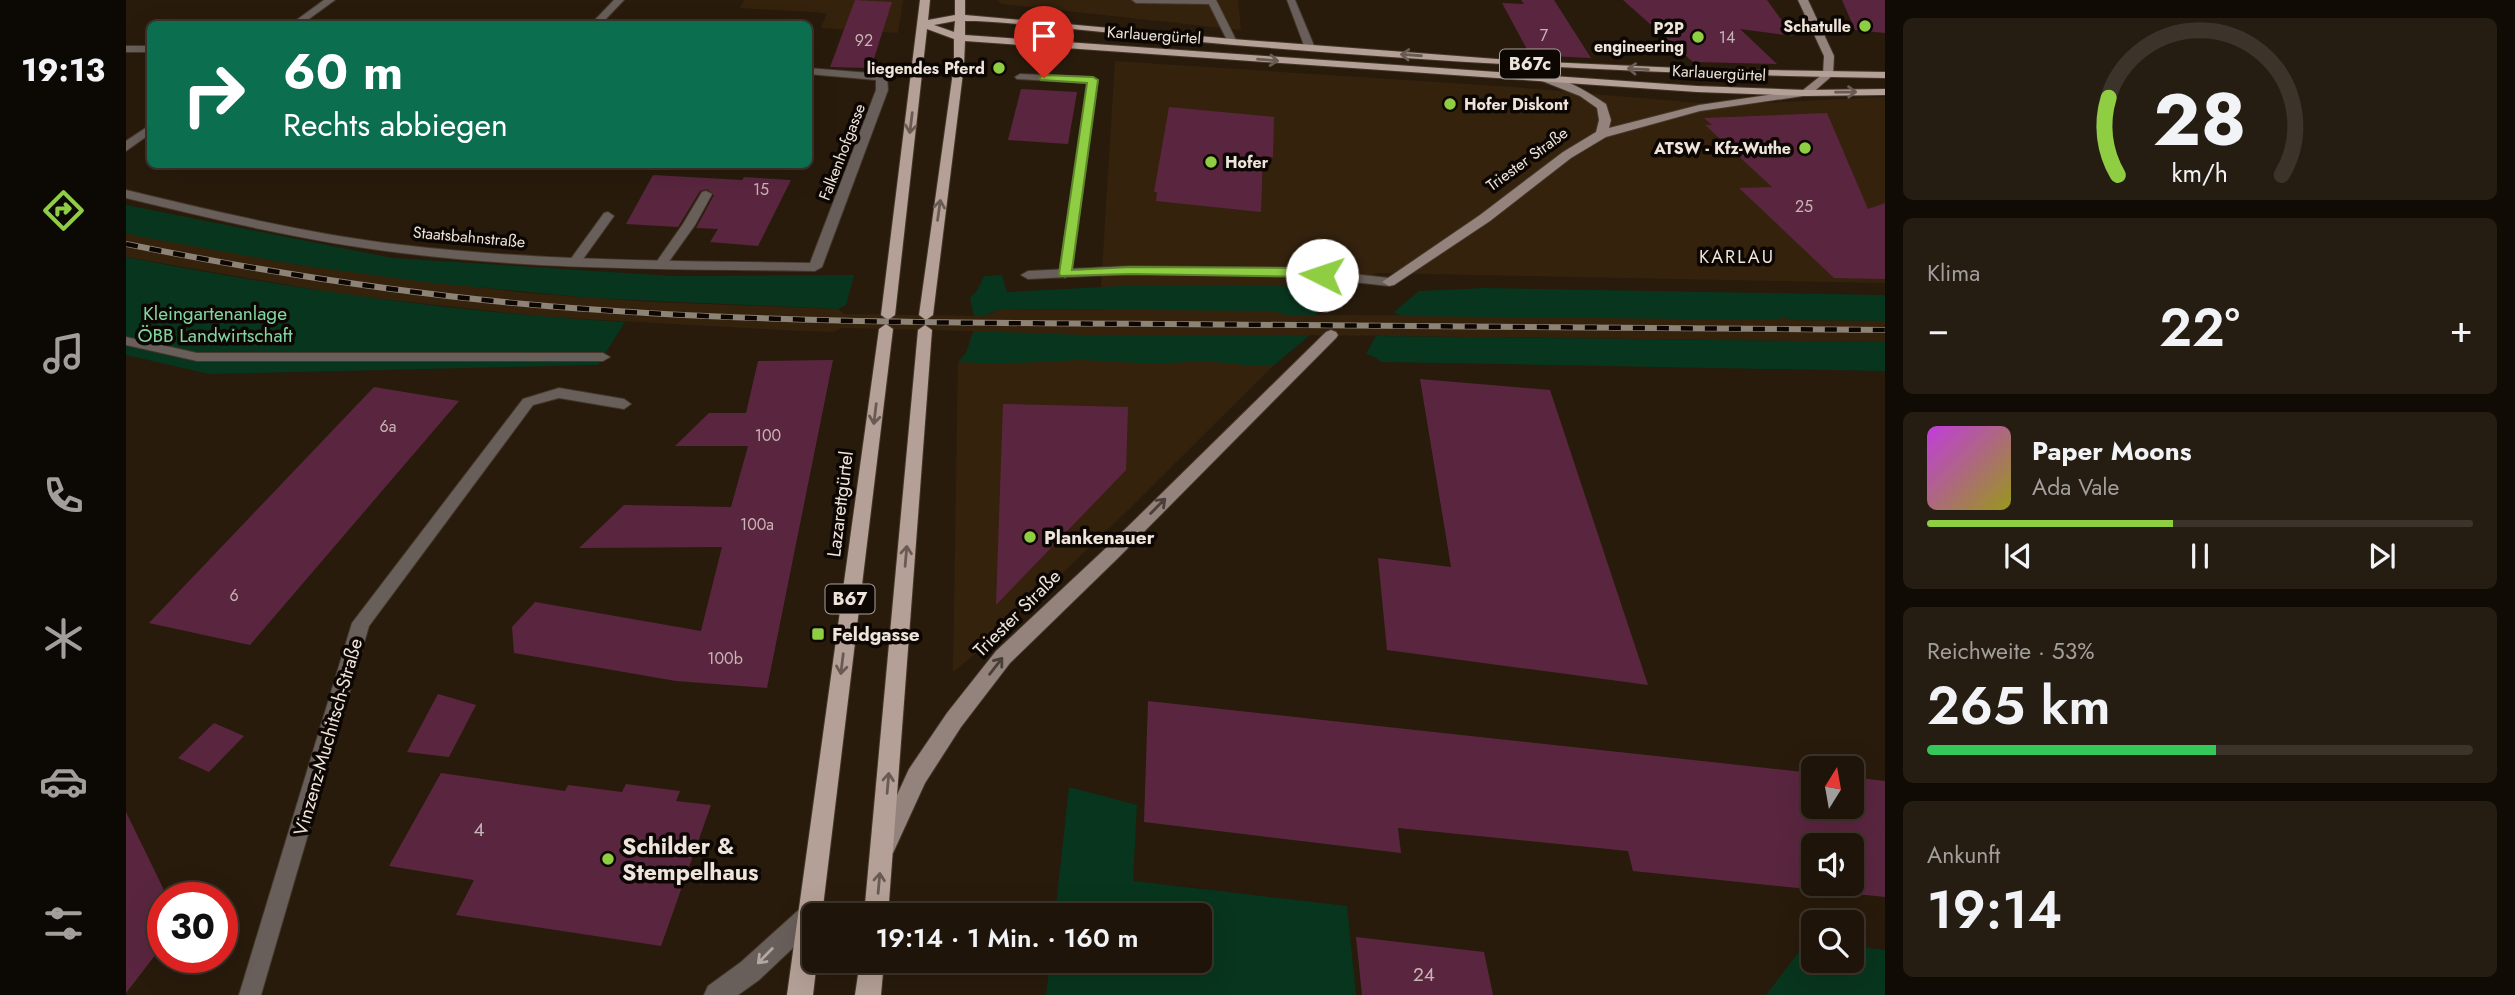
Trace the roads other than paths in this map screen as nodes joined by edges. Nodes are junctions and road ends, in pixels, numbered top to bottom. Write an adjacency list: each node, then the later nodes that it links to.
1 (330, 0): 9 (street)
2 (619, 0): 10 (street)
3 (925, 0): 11 (main road, Lazarettgürtel / B67)
4 (960, 0): 8 (main road, B67)
5 (1136, 0): 13 (lane)
6 (1291, 0): 14 (lane)
7 (1803, 0): 18 (main road)
8 (960, 17): 11 (main road, Karlauergürtel / B67c); 12 (main road, B67); 13 (main road, Karlauergürtel / B67c)
9 (300, 21)
10 (599, 21)
11 (924, 25): 12 (main road, Karlauergürtel / B67c); 41 (main road, Lazarettgürtel / B67, one-way to 41)
12 (961, 38): 21 (main road, Karlauergürtel / B67c, one-way to 21); 40 (main road, B67, one-way to 12)
13 (1232, 42): 14 (main road, Karlauergürtel / B67c)
14 (1310, 48): 18 (main road, Karlauergürtel / B67c, one-way to 14)
15 (126, 49): 16 (street)
16 (147, 49)
17 (812, 71): 32 (street, Falkenhofgasse)
18 (1828, 75): 19 (main road, Karlauergürtel / B67c); 23 (main road)
19 (1885, 75)
20 (1020, 76): 33 (lane)
21 (1546, 79): 23 (main road, Karlauergürtel / B67c); 25 (main road)
22 (1885, 92): 23 (main road, Karlauergürtel / B67c, one-way to 22)
23 (1806, 93): 25 (main road, Triester Straße)
24 (147, 131): 26 (street)
25 (1602, 134): 35 (main road, Triester Straße)
26 (126, 147)
27 (126, 194): 30 (street, Staatsbahnstraße)
28 (706, 194): 31 (lane)
29 (608, 216): 30 (lane)
30 (574, 263): 31 (street, Staatsbahnstraße)
31 (660, 264): 32 (street, Staatsbahnstraße)
32 (815, 267)
33 (1065, 274): 34 (street); 35 (street)
34 (1028, 275)
35 (1389, 282)
36 (1331, 335): 40 (main road, Triester Straße, one-way to 36)
37 (126, 341): 38 (lane)
38 (603, 357)
39 (624, 404): 46 (lane, Vinzenz-Muchitsch-Straße)
40 (882, 851): 42 (main road, Triester Straße / B67, one-way to 40)
41 (811, 903)
42 (877, 903)
43 (802, 922): 47 (street, one-way to 47)
44 (803, 973): 48 (main road, B67)
45 (871, 973): 49 (main road)
46 (250, 995)
47 (717, 995)
48 (800, 995)
49 (868, 995)

